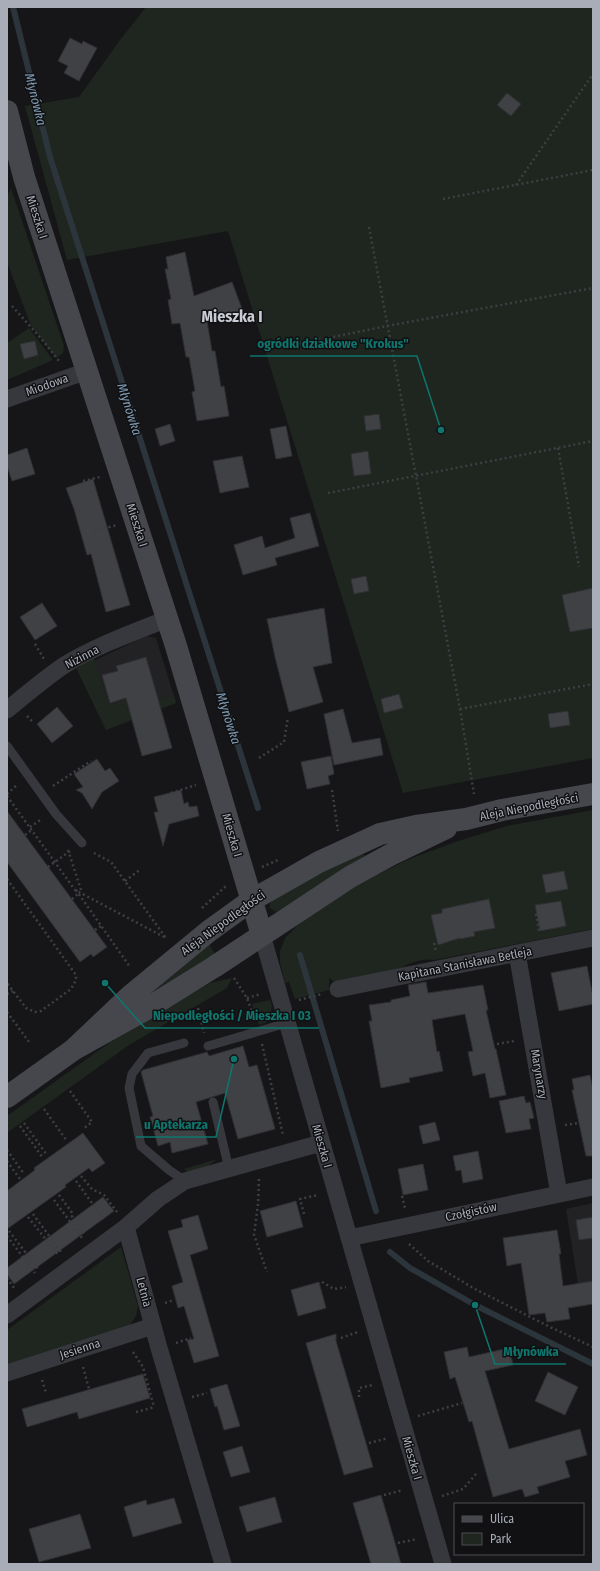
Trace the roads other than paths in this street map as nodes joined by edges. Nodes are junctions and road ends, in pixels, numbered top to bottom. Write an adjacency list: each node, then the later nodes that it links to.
1 (7, 110): 2 (street, Mieszka I)
2 (87, 371): 3 (street, Miodowa); 4 (street, Mieszka I)
3 (7, 399)
4 (167, 619): 5 (street, Nizinna); 10 (street, Mieszka I)
5 (7, 710)
6 (7, 746): 9 (lane)
7 (593, 794): 8 (street, Aleja Niepodległości)
8 (466, 819): 10 (street, Aleja Niepodległości); 11 (street, Aleja Niepodległości)
9 (80, 844)
10 (252, 900): 11 (street, Mieszka I); 18 (street, Aleja Niepodległości)
11 (262, 935): 15 (street, Mieszka I); 18 (street, Aleja Niepodległości)
12 (593, 938): 13 (street, Kapitana Stanisława Betleja)
13 (517, 953): 14 (street, Kapitana Stanisława Betleja); 25 (street, Marynarzy)
14 (330, 992)
15 (287, 1023): 17 (lane); 21 (street, Mieszka I)
16 (184, 1043): 23 (lane)
17 (208, 1046)
18 (73, 1050): 19 (street, Aleja Niepodległości)
19 (7, 1097)
20 (213, 1102): 22 (lane)
21 (321, 1143): 22 (street); 27 (street, Mieszka I)
22 (229, 1169): 23 (street)
23 (185, 1181): 26 (street)
24 (593, 1187): 25 (street, Czołgistów)
25 (559, 1194): 27 (street, Czołgistów)
26 (123, 1229): 28 (street); 29 (street, Letnia)
27 (355, 1236): 32 (street, Mieszka I)
28 (7, 1315)
29 (153, 1326): 30 (street, Jesienna); 31 (street, Letnia)
30 (7, 1373)
31 (223, 1564)
32 (443, 1564)

